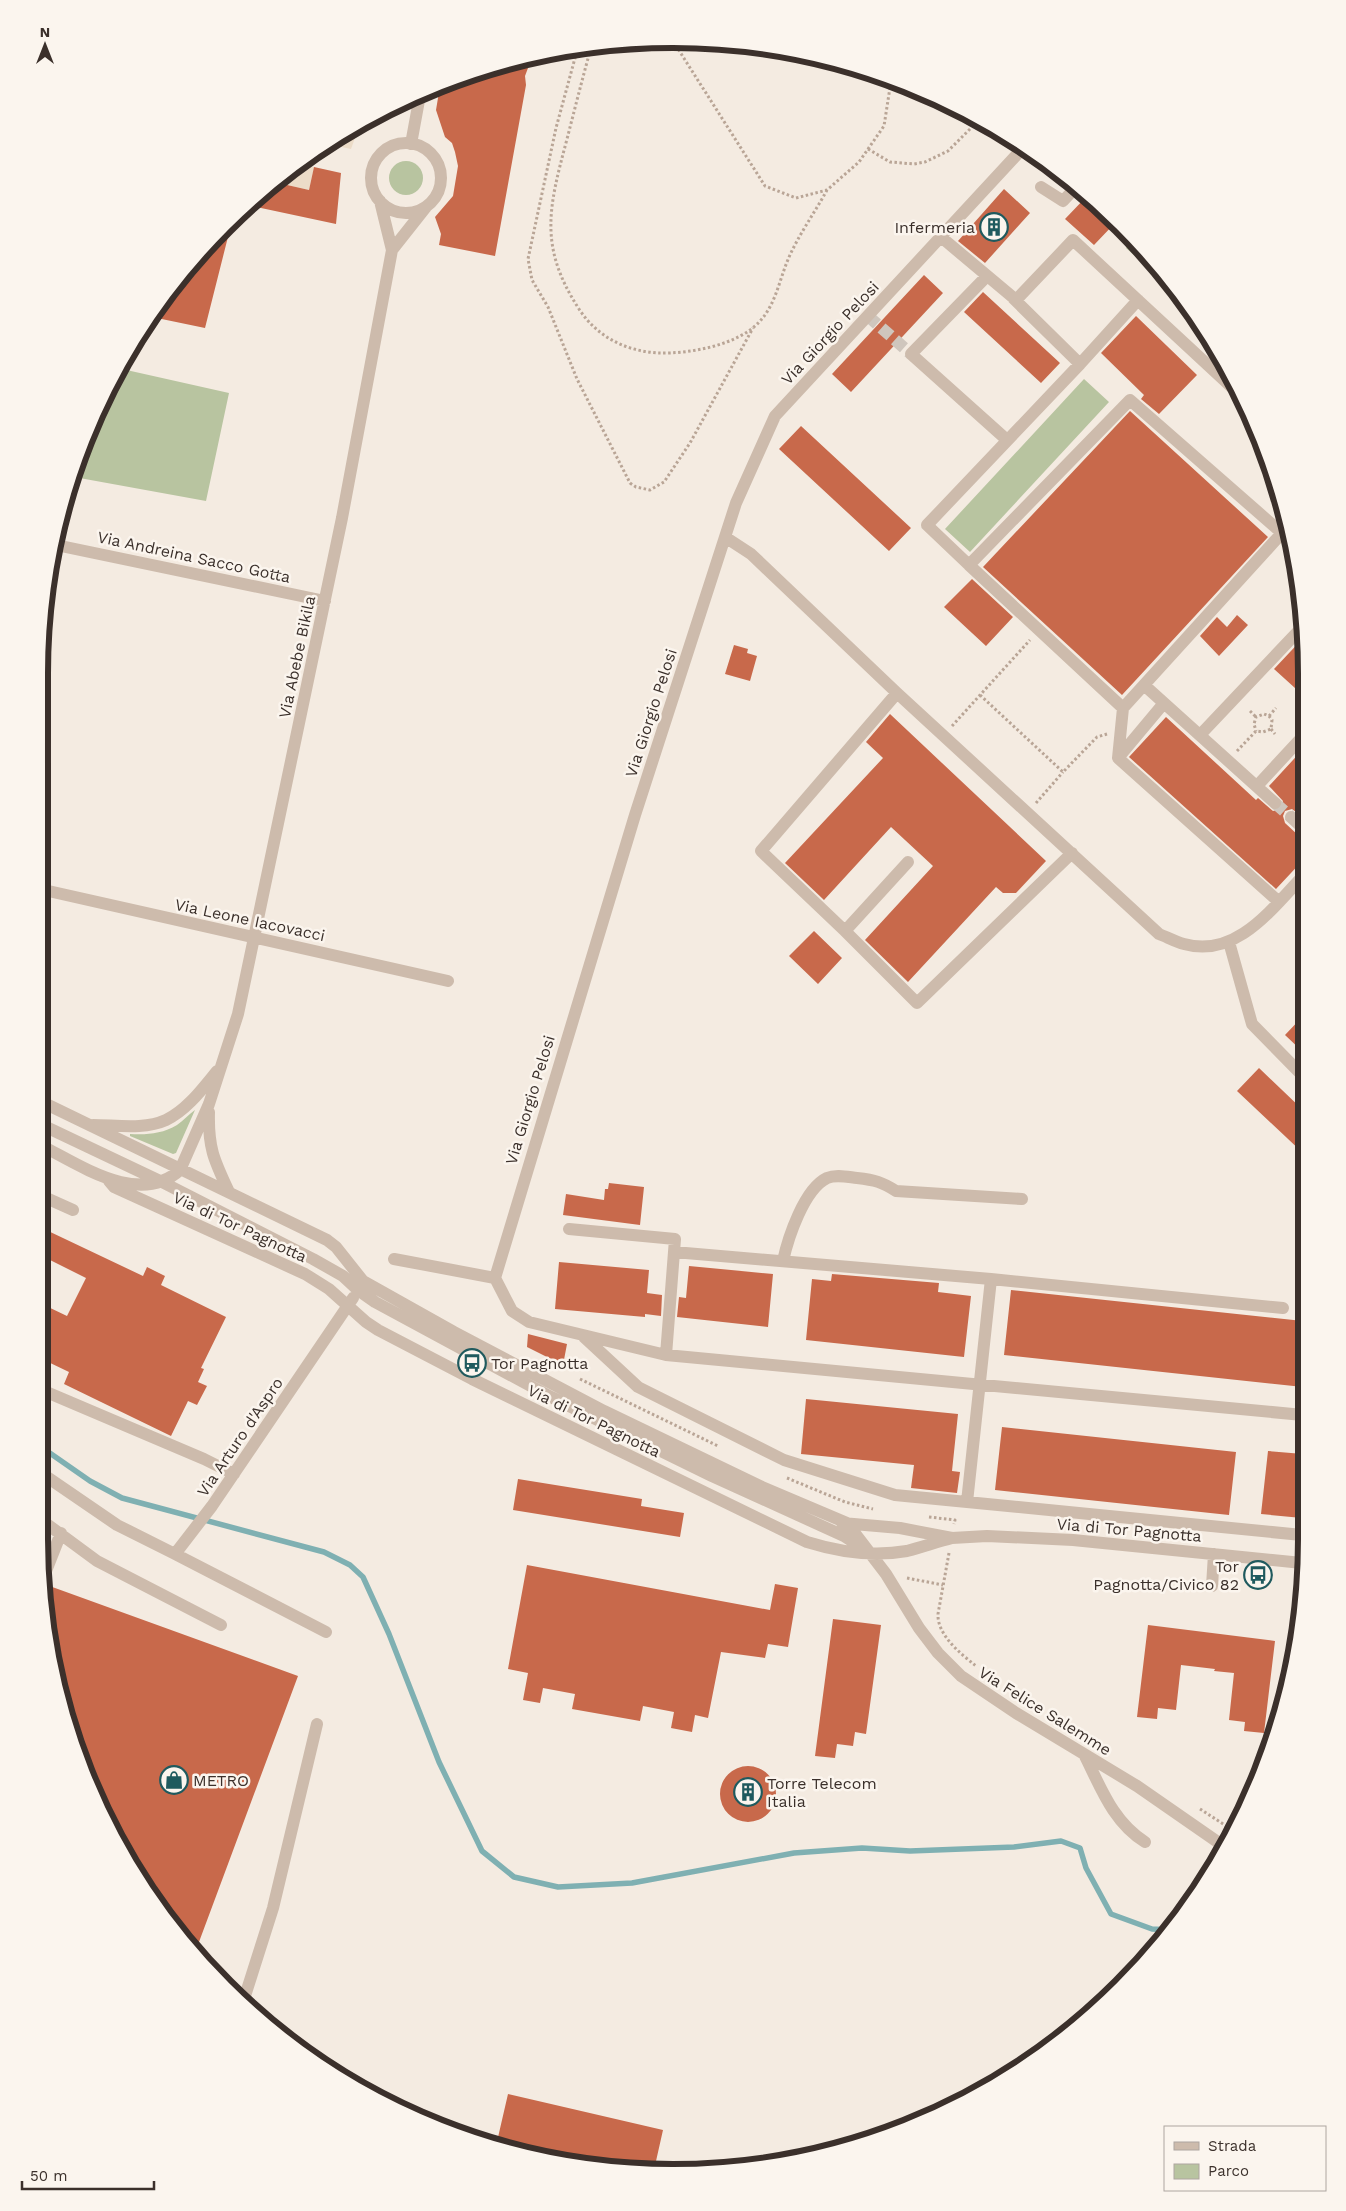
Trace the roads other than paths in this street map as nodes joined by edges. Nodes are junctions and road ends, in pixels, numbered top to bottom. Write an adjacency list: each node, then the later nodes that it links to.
1 (419, 102): 2 (street)
2 (411, 144): 6 (street); 7 (street)
3 (1020, 152): 8 (street, Via Giorgio Pelosi)
4 (1041, 187): 5 (street)
5 (1071, 192)
6 (380, 201): 7 (street); 9 (street, Via Abebe Bikila)
7 (427, 205): 9 (street, Via Abebe Bikila)
8 (941, 237): 10 (street); 17 (street, Via Giorgio Pelosi)
9 (392, 250): 21 (street, Via Abebe Bikila)
10 (987, 276): 11 (street); 15 (street)
11 (1013, 298): 12 (street); 13 (street)
12 (1138, 300): 13 (street); 14 (street)
13 (1080, 364): 15 (street)
14 (1227, 383)
15 (1007, 440): 20 (street)
16 (1282, 532): 20 (street)
17 (725, 537): 24 (street); 61 (street, Via Giorgio Pelosi)
18 (1284, 540): 23 (street)
19 (61, 546): 21 (street, Via Andreina Sacco Gotta)
20 (969, 565): 26 (street)
21 (325, 601): 40 (street, Via Abebe Bikila)
22 (1297, 632): 27 (street)
23 (1144, 685): 25 (street); 26 (street)
24 (897, 693): 34 (street); 39 (street)
25 (1164, 703): 27 (street); 29 (street)
26 (1123, 708): 29 (street)
27 (1200, 735): 30 (street)
28 (1298, 742): 30 (street)
29 (1118, 758): 38 (street)
30 (1257, 786): 31 (street)
31 (1275, 803)
32 (1291, 817): 33 (street)
33 (1298, 824)
34 (1072, 853): 39 (street); 41 (street)
35 (908, 862): 39 (street)
36 (1298, 881): 38 (street)
37 (48, 891): 40 (street, Via Leone Iacovacci)
38 (1278, 901): 41 (street)
39 (844, 931)
40 (255, 938): 42 (street, Via Leone Iacovacci); 43 (street, Via Abebe Bikila)
41 (1229, 942): 44 (street)
42 (448, 981)
43 (222, 1067): 45 (street, Via Abebe Bikila); 47 (street, Via Abebe Bikila)
44 (1298, 1071)
45 (209, 1104): 50 (street, Via Abebe Bikila); 53 (street, Via Abebe Bikila)
46 (48, 1105): 47 (street, Via di Tor Pagnotta)
47 (88, 1124): 50 (street, Via di Tor Pagnotta)
48 (48, 1128): 52 (street, Via di Tor Pagnotta)
49 (48, 1149): 51 (street, Via di Tor Pagnotta)
50 (180, 1170): 52 (street, Via di Tor Pagnotta); 53 (street, Via di Tor Pagnotta)
51 (105, 1177): 52 (street, Via di Tor Pagnotta); 64 (street, Via di Tor Pagnotta)
52 (162, 1182): 63 (street, Via di Tor Pagnotta)
53 (229, 1192): 63 (street, Via di Tor Pagnotta)
54 (48, 1198): 56 (street)
55 (1022, 1199): 60 (street)
56 (73, 1210)
57 (569, 1229): 58 (street)
58 (674, 1252): 60 (street); 67 (street)
59 (394, 1259): 61 (street)
60 (783, 1261): 62 (street)
61 (495, 1278): 66 (street)
62 (991, 1279): 65 (street); 68 (street)
63 (360, 1286): 64 (street, Via Arturo d'Aspro); 74 (street, Via di Tor Pagnotta); 76 (street, Via di Tor Pagnotta)
64 (349, 1305): 71 (street, Via Arturo d'Aspro); 80 (street, Via di Tor Pagnotta)
65 (1283, 1308)
66 (583, 1336): 67 (street); 73 (street)
67 (666, 1355): 68 (street)
68 (980, 1385): 70 (street); 73 (street)
69 (48, 1393): 71 (street)
70 (1298, 1415)
71 (234, 1474): 81 (street, Via Arturo d'Aspro)
72 (48, 1478): 81 (street)
73 (967, 1502): 78 (street)
74 (847, 1522): 76 (street, Via di Tor Pagnotta); 79 (street, Via di Tor Pagnotta); 80 (street, Via Felice Salemme)
75 (48, 1525): 77 (street)
76 (817, 1525): 80 (street, Via di Tor Pagnotta)
77 (61, 1533): 84 (street); 86 (street)
78 (1298, 1535)
79 (952, 1538): 80 (street, Via di Tor Pagnotta); 82 (street, Via di Tor Pagnotta)
80 (870, 1553): 89 (street, Via Felice Salemme)
81 (175, 1554): 87 (street)
82 (1214, 1554): 83 (street, Via di Tor Pagnotta); 85 (street)
83 (1297, 1563)
84 (49, 1564)
85 (1212, 1586)
86 (221, 1625)
87 (326, 1632)
88 (317, 1724): 92 (street)
89 (1085, 1756): 90 (street); 91 (street, Via Felice Salemme)
90 (1146, 1842)
91 (1219, 1843)
92 (246, 1994)

